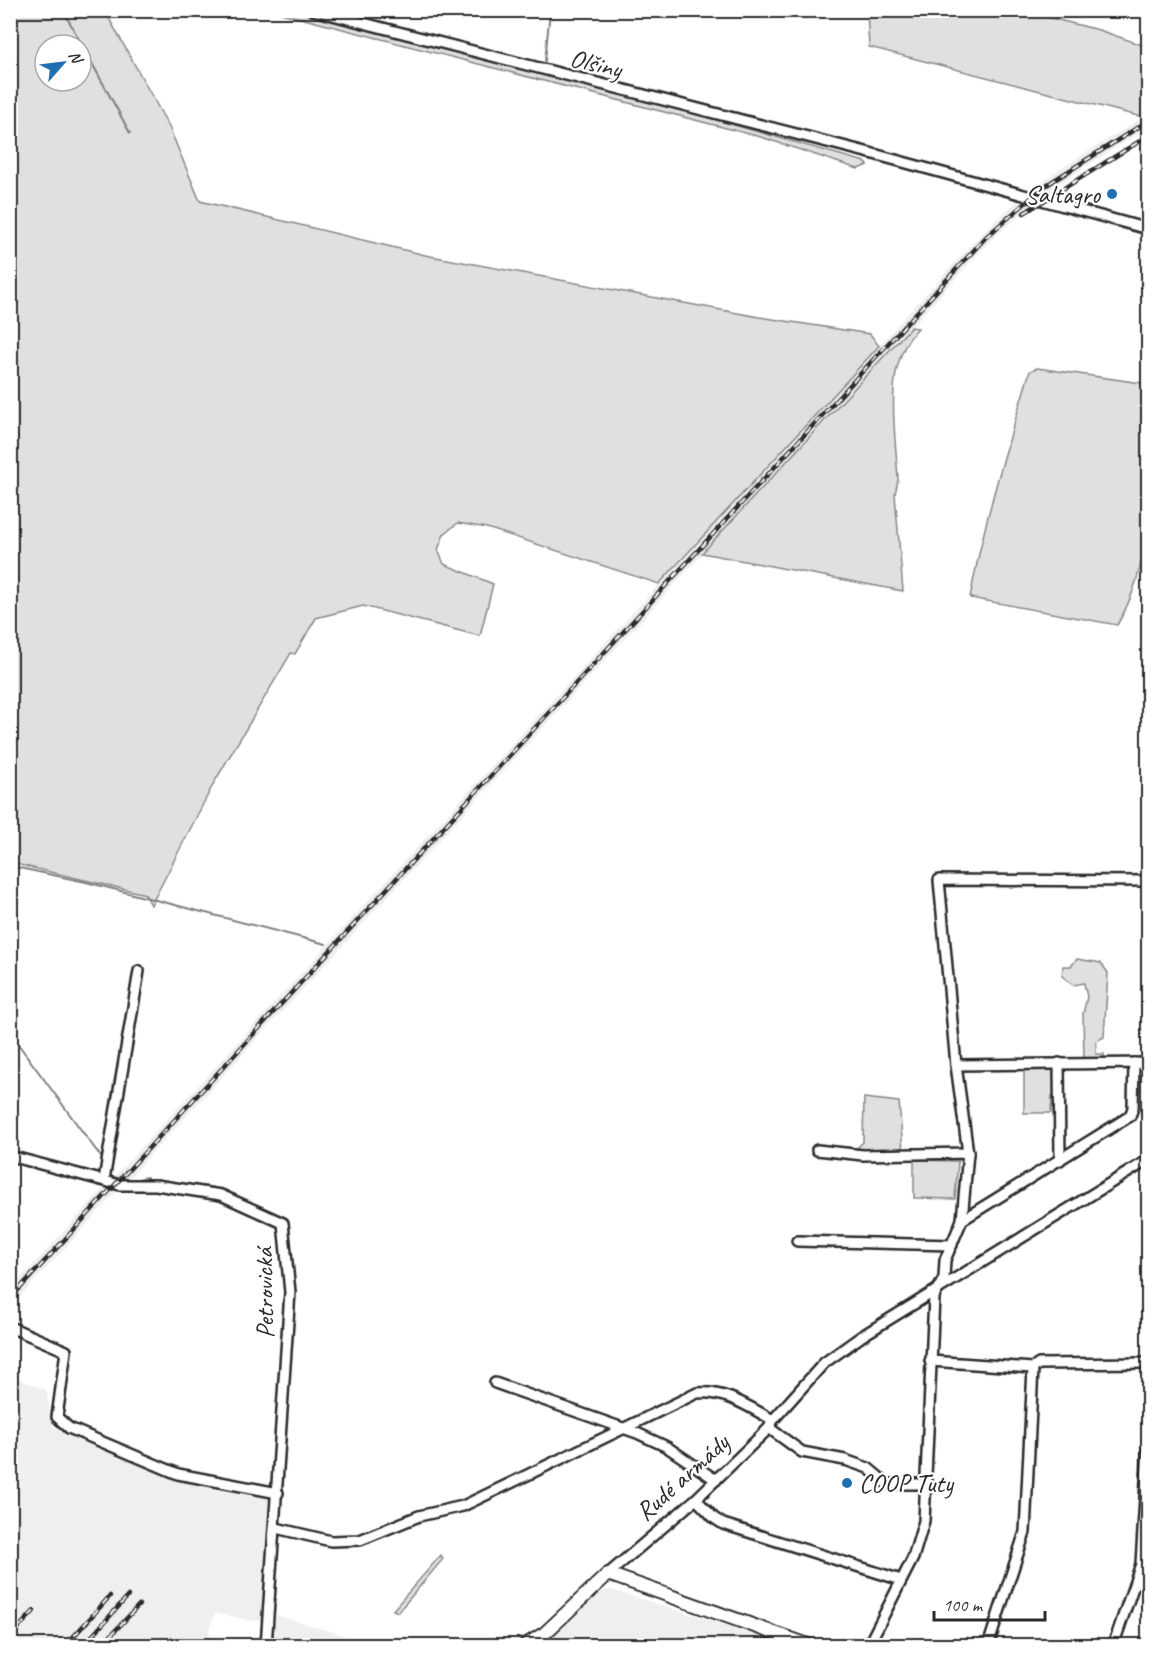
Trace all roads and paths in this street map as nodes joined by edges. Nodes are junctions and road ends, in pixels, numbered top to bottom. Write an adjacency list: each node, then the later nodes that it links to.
1 (313, 10): 2 (street, Olšiny)
2 (1149, 229)
3 (1149, 881): 8 (street)
4 (139, 971): 14 (street)
5 (1059, 1063): 6 (street); 8 (street); 12 (street)
6 (1134, 1063): 7 (street); 12 (street)
7 (1149, 1063)
8 (956, 1065): 10 (street)
9 (817, 1150): 10 (street)
10 (968, 1153): 15 (street)
11 (10, 1156): 14 (street, Petrovická)
12 (1060, 1160): 15 (street)
13 (1149, 1160): 18 (street, Rudé armády)
14 (104, 1180): 29 (street, Petrovická)
15 (962, 1220): 17 (street)
16 (797, 1241): 17 (street)
17 (952, 1245): 18 (street)
18 (935, 1291): 20 (street); 24 (street, Rudé armády)
19 (10, 1328): 29 (street)
20 (930, 1361): 22 (street); 28 (street)
21 (1149, 1364): 22 (street)
22 (1033, 1368): 38 (street)
23 (495, 1383): 25 (street)
24 (771, 1424): 25 (street); 27 (street, Rudé armády); 28 (street)
25 (626, 1429): 27 (street); 31 (street)
26 (1149, 1447): 39 (street)
27 (716, 1480): 30 (street, Rudé armády)
28 (925, 1484): 33 (street)
29 (278, 1492): 31 (street, Petrovická)
30 (696, 1499): 32 (street, Rudé armády); 33 (street)
31 (276, 1528): 34 (street, Petrovická)
32 (608, 1574): 35 (main road, Rudé armády); 36 (main road)
33 (901, 1580): 37 (street)
34 (266, 1646)
35 (524, 1646)
36 (811, 1646)
37 (868, 1646)
38 (988, 1646)
39 (1113, 1646)

